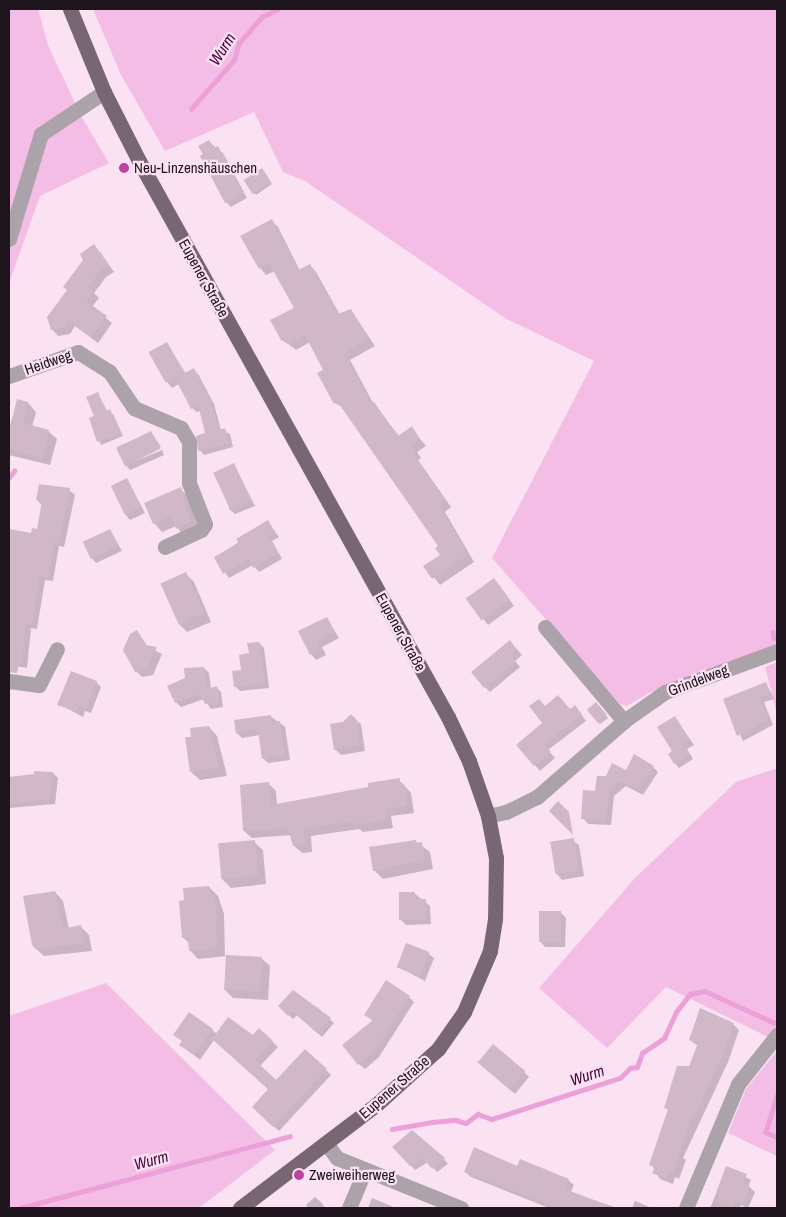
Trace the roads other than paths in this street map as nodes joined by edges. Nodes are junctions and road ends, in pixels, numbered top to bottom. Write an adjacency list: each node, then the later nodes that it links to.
1 (70, 9): 2 (main road, Eupener Straße)
2 (104, 92): 3 (street); 11 (main road, Eupener Straße)
3 (9, 239)
4 (9, 376): 5 (street, Heidweg)
5 (165, 547)
6 (545, 627): 10 (street)
7 (57, 649): 9 (street)
8 (777, 651): 10 (street, Grindelweg)
9 (9, 681)
10 (624, 721): 11 (street, Grindelweg)
11 (488, 816): 13 (main road, Eupener Straße)
12 (777, 1035): 18 (street)
13 (326, 1143): 14 (street); 15 (main road, Eupener Straße)
14 (365, 1170): 16 (street); 17 (street)
15 (240, 1208)
16 (349, 1208)
17 (461, 1208)
18 (686, 1208)

